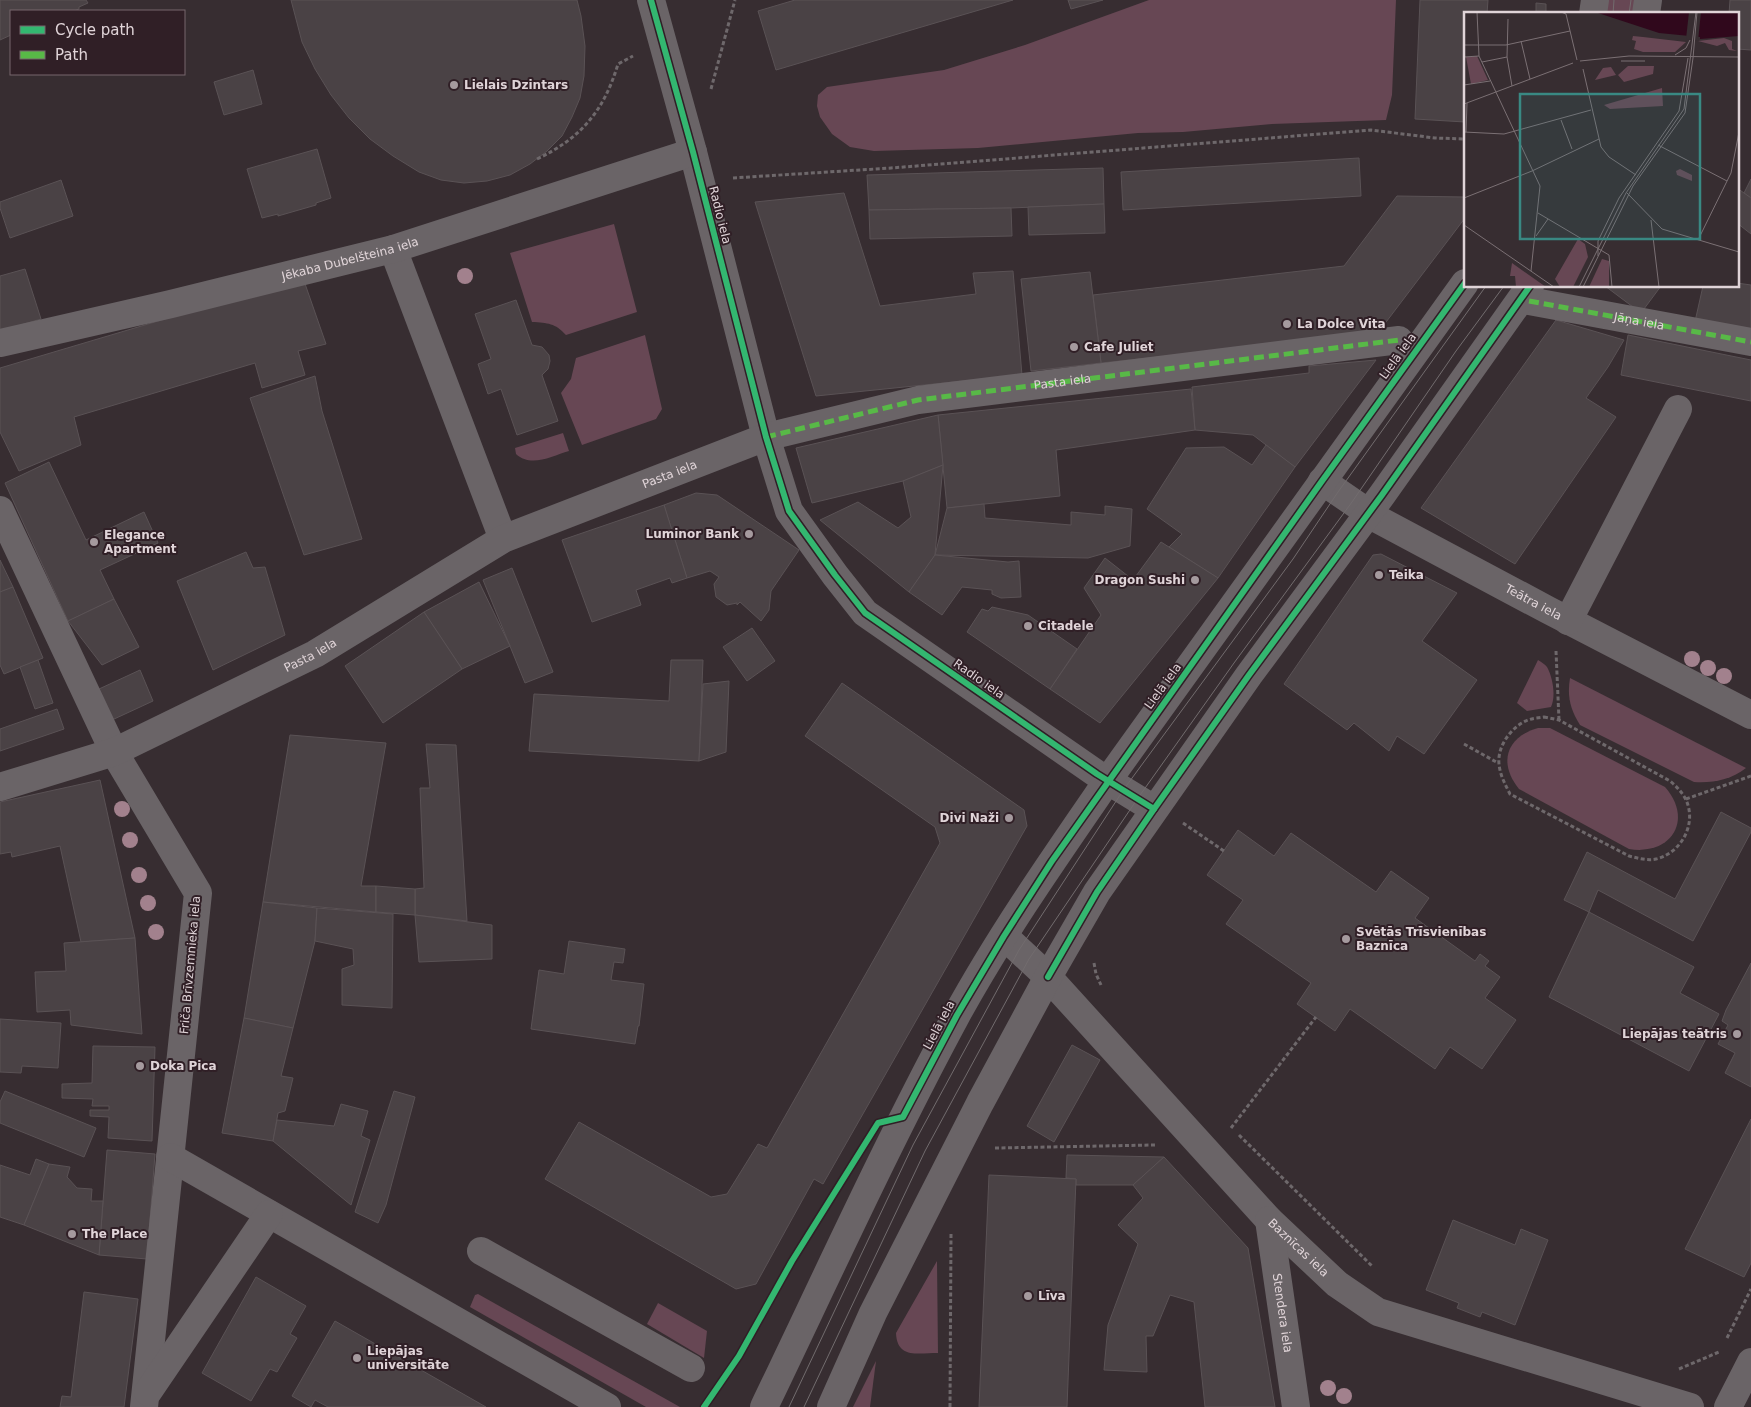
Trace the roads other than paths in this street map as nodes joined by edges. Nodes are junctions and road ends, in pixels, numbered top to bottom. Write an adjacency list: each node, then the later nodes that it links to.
1 (651, 0): 2 (street, Radio iela)
2 (693, 152): 3 (street, Jēkaba Dubelšteina iela); 10 (street, Radio iela)
3 (393, 248): 8 (street, Jēkaba Dubelšteina iela); 14 (street)
4 (1464, 284): 11 (street, Lielā iela)
5 (1530, 294): 7 (street, Jāņa iela); 13 (street)
6 (1398, 340): 10 (street, Pasta iela)
7 (1751, 342)
8 (0, 343)
9 (1678, 409): 15 (street)
10 (766, 437): 14 (street, Pasta iela); 18 (street, Radio iela)
11 (1322, 481): 13 (street, Teātra iela); 18 (street, Lielā iela)
12 (0, 510): 17 (street, Friča Brīvzemnieka iela)
13 (1369, 513): 15 (street, Teātra iela); 20 (street)
14 (503, 538): 17 (street, Pasta iela)
15 (1568, 620): 16 (street, Teātra iela)
16 (1751, 715)
17 (114, 752): 19 (street, Pasta iela); 23 (street, Friča Brīvzemnieka iela)
18 (1108, 780): 20 (street, Radio iela); 21 (street, Lielā iela)
19 (0, 787)
20 (1166, 814): 22 (street)
21 (1004, 936): 22 (street, Baznīcas iela); 31 (street, Lielā iela)
22 (1048, 977): 25 (street, Baznīcas iela); 32 (street)
23 (170, 1157): 24 (street); 29 (street, Friča Brīvzemnieka iela)
24 (269, 1214): 29 (street); 30 (street)
25 (1269, 1220): 33 (street, Stendera iela); 34 (street, Baznīcas iela)
26 (481, 1251): 28 (street)
27 (1751, 1362): 35 (street)
28 (691, 1368)
29 (145, 1401)
30 (607, 1407)
31 (764, 1407)
32 (831, 1407)
33 (1296, 1407)
34 (1690, 1407)
35 (1728, 1407)

